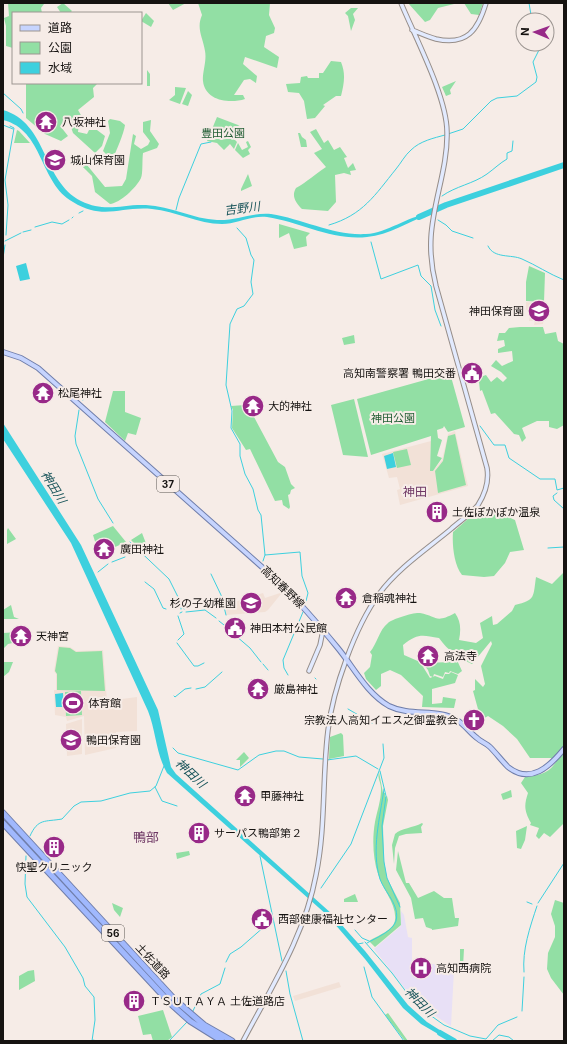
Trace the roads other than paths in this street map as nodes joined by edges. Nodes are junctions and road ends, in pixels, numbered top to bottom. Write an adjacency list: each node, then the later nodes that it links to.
1 (400, 3): 3 (street)
2 (486, 3): 3 (street)
3 (412, 30): 6 (street)
4 (3, 352): 5 (main road, 高知春野線 / 37)
5 (323, 630): 6 (main road, 高知春野線 / 37); 7 (street)
6 (347, 660): 8 (main road, 高知春野線 / 37); 13 (street)
7 (309, 671)
8 (564, 749)
9 (3, 813): 12 (highway, 土佐道路 / 56)
10 (3, 823): 11 (highway, 土佐道路 / 56)
11 (222, 1041)
12 (232, 1041)
13 (243, 1041)

